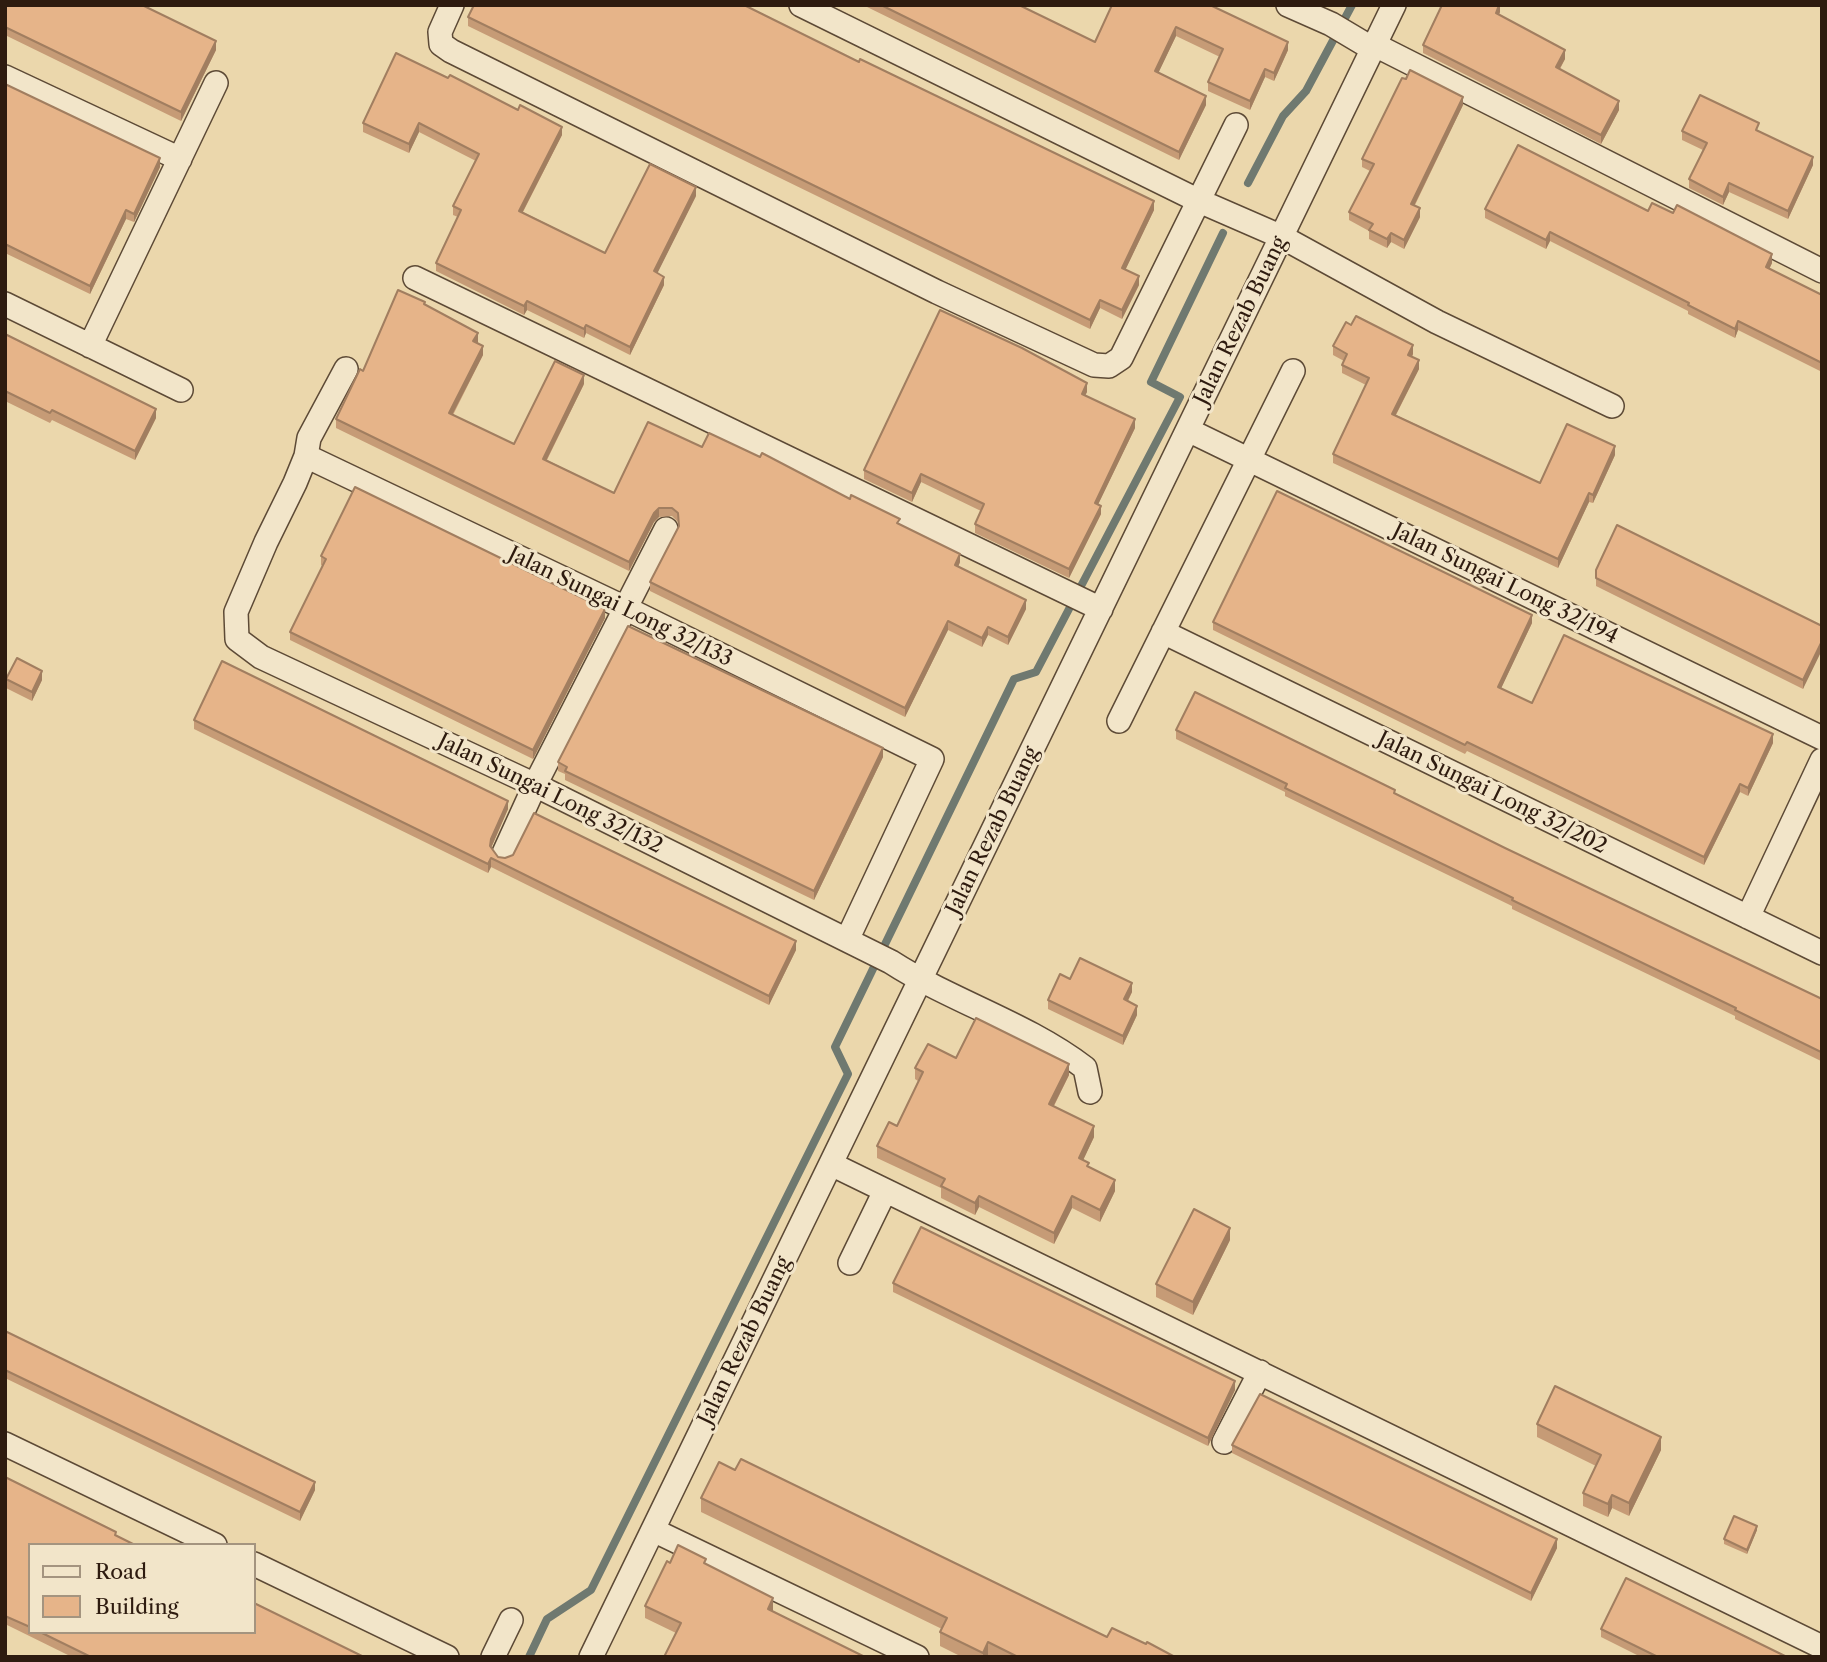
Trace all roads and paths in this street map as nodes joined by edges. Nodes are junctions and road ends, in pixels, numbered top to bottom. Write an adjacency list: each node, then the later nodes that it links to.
1 (452, 5): 10 (street)
2 (801, 5): 10 (street)
3 (1288, 5): 5 (street)
4 (1394, 5): 5 (street, Jalan Rezab Buang)
5 (1374, 47): 11 (street, Jalan Rezab Buang); 12 (street)
6 (5, 77): 9 (street)
7 (216, 83): 9 (street)
8 (1236, 125): 10 (street)
9 (180, 159): 15 (street)
10 (1197, 200): 11 (street)
11 (1282, 236): 19 (street); 20 (street, Jalan Rezab Buang)
12 (1822, 271)
13 (415, 278): 25 (street)
14 (5, 304): 15 (street)
15 (90, 346): 18 (street)
16 (346, 369): 21 (street)
17 (1293, 371): 22 (street)
18 (181, 390)
19 (1612, 405)
20 (1188, 430): 22 (street, Jalan Sungai Long 32/194); 25 (street, Jalan Rezab Buang)
21 (306, 456): 24 (street, Jalan Sungai Long 32/133); 30 (street, Jalan Sungai Long 32/132)
22 (1249, 460): 26 (street); 28 (street, Jalan Sungai Long 32/194)
23 (666, 529): 24 (street)
24 (625, 608): 30 (street); 33 (street, Jalan Sungai Long 32/133)
25 (1101, 609): 35 (street, Jalan Rezab Buang)
26 (1163, 632): 27 (street); 32 (street, Jalan Sungai Long 32/202)
27 (1119, 721)
28 (1822, 738)
29 (1822, 760): 32 (street)
30 (536, 785): 31 (street); 33 (street, Jalan Sungai Long 32/132)
31 (504, 853)
32 (1748, 917): 34 (street, Jalan Sungai Long 32/202)
33 (856, 945): 35 (street, Jalan Sungai Long 32/132)
34 (1822, 953)
35 (920, 981): 36 (street, Jalan Sungai Long 32/132); 37 (street, Jalan Rezab Buang)
36 (1090, 1091)
37 (831, 1164): 38 (street); 43 (street, Jalan Rezab Buang)
38 (885, 1191): 39 (street); 40 (street)
39 (849, 1263)
40 (1259, 1372): 41 (street); 47 (street)
41 (1224, 1441)
42 (5, 1444): 44 (street)
43 (653, 1530): 50 (street, Jalan Rezab Buang); 51 (street)
44 (211, 1543)
45 (256, 1565): 48 (street)
46 (511, 1620): 49 (street)
47 (1822, 1647)
48 (447, 1657)
49 (493, 1657)
50 (591, 1657)
51 (917, 1657)

